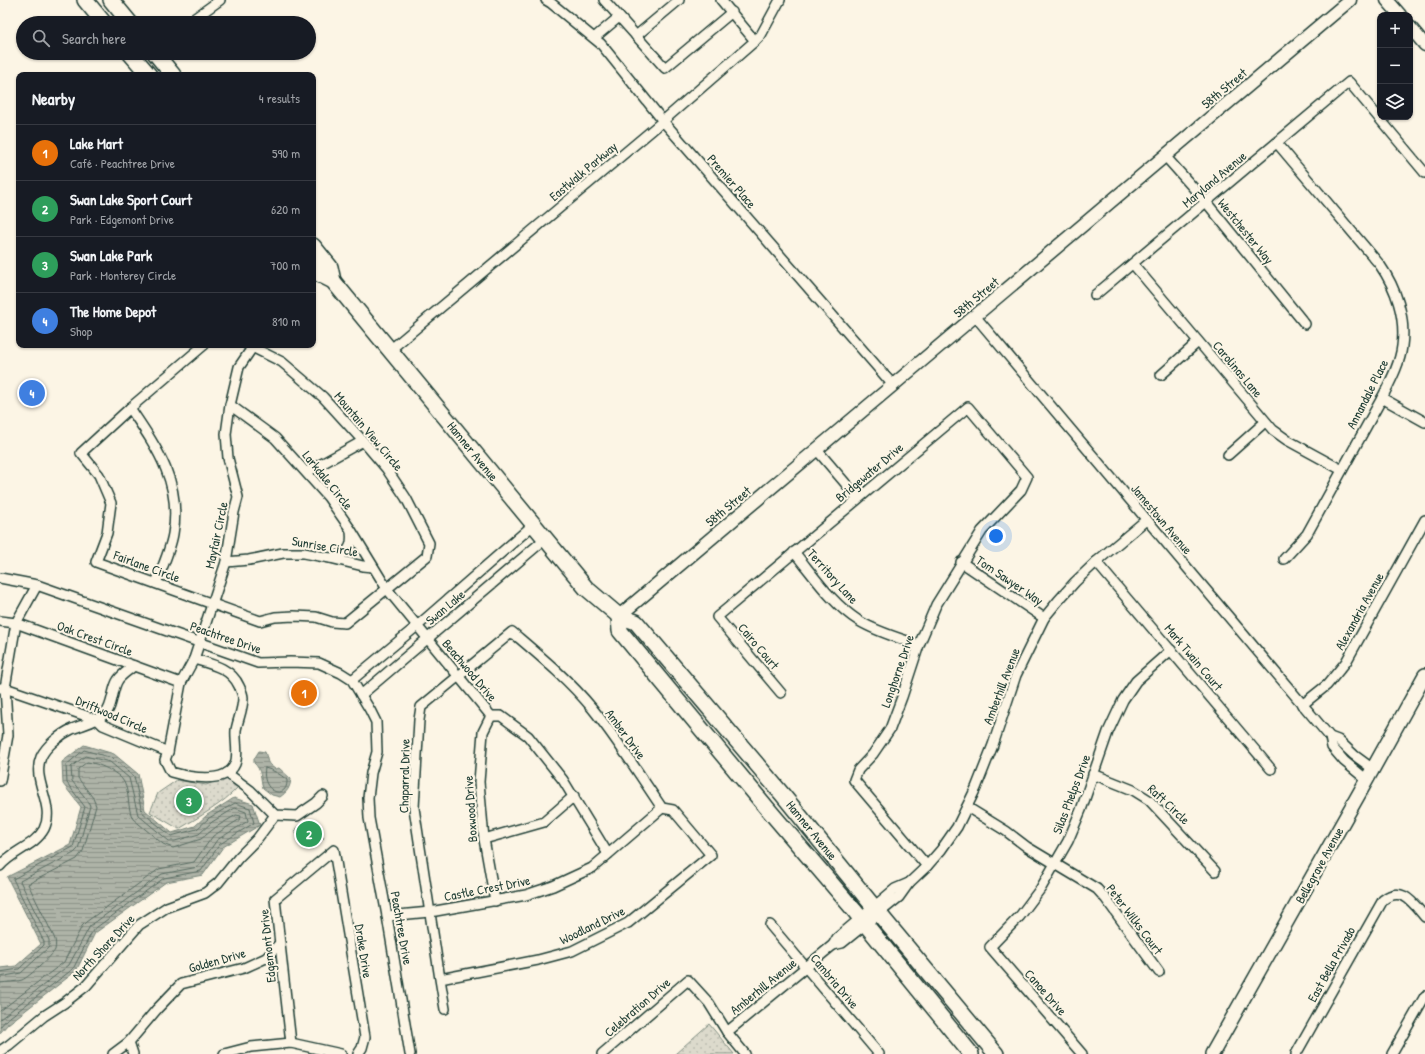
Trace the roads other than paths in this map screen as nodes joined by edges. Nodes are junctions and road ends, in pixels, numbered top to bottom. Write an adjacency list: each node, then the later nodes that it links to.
1 (85, 0): 13 (main road)
2 (111, 0): 14 (main road)
3 (220, 0): 15 (street)
4 (679, 0): 18 (street)
5 (721, 0): 11 (street)
6 (780, 0): 20 (street, EastWalk Parkway)
7 (1350, 0): 28 (street, 58th Street)
8 (1387, 0): 12 (street)
9 (550, 1): 19 (street, Premier Place)
10 (609, 2): 16 (street)
11 (732, 12): 18 (street); 20 (street)
12 (1397, 12)
13 (98, 16)
14 (124, 16)
15 (198, 16)
16 (619, 17): 18 (street); 19 (street)
17 (1413, 31): 21 (street)
18 (636, 36)
19 (594, 38): 26 (street, Premier Place)
20 (755, 40): 26 (street, EastWalk Parkway)
21 (1425, 45)
22 (136, 60): 24 (main road)
23 (161, 60): 25 (main road)
24 (146, 72)
25 (171, 72)
26 (663, 121): 40 (street, EastWalk Parkway); 42 (street, Premier Place)
27 (1277, 142): 29 (street, Maryland Avenue); 30 (street, Maryland Avenue); 43 (street, Annandale Place)
28 (1165, 156): 30 (street, Westchester Way); 34 (street, 58th Street)
29 (1425, 172)
30 (1206, 202): 32 (street, Maryland Avenue); 35 (street, Westchester Way)
31 (316, 256): 40 (main road, Hamner Avenue)
32 (1132, 264): 33 (street, Maryland Avenue); 36 (street, Carolinas Lane)
33 (1095, 295)
34 (975, 316): 42 (street, 58th Street); 55 (street, Jamestown Avenue)
35 (1305, 324)
36 (1198, 342): 41 (street); 46 (street, Carolinas Lane)
37 (200, 348): 45 (street)
38 (250, 348): 44 (street, Mayfair Circle)
39 (255, 348): 48 (street, Mountain View Circle)
40 (390, 350): 57 (main road, Hamner Avenue)
41 (1161, 375)
42 (893, 385): 49 (street, 58th Street)
43 (1382, 398): 47 (street); 51 (street, Annandale Place)
44 (230, 405): 52 (street, Larkdale Circle); 63 (street, Mayfair Circle)
45 (130, 408): 68 (street); 68 (street, Fairlane Circle)
46 (1265, 422): 50 (street); 51 (street, Carolinas Lane)
47 (1425, 422)
48 (363, 441): 52 (street); 70 (street, Mountain View Circle)
49 (817, 450): 54 (street); 72 (street, 58th Street)
50 (1228, 455)
51 (1342, 470): 62 (street, Annandale Place)
52 (307, 472): 58 (street, Larkdale Circle)
53 (1027, 477): 54 (street, Bridgewater Drive); 64 (street, Longhorne Drive)
54 (858, 498): 60 (street, Bridgewater Drive)
55 (1146, 520): 65 (street, Amberhill Avenue); 92 (street, Jamestown Avenue)
56 (1425, 520): 92 (street, Alexandria Avenue)
57 (533, 525): 59 (main road, Hamner Avenue); 77 (street, Swan Lake)
58 (351, 530): 61 (street); 66 (street, Larkdale Circle)
59 (545, 539): 72 (main road, Hamner Avenue); 79 (street, Swan Lake)
60 (794, 552): 73 (street, Bridgewater Drive); 81 (street, Territory Lane)
61 (330, 558): 63 (street, Sunrise Circle); 66 (street, Sunrise Circle)
62 (1284, 559)
63 (226, 562): 71 (street, Mayfair Circle)
64 (961, 562): 74 (street, Tom Sawyer Way); 81 (street, Longhorne Drive)
65 (1096, 562): 74 (street, Amberhill Avenue); 82 (street, Mark Twain Court)
66 (373, 567): 70 (street, Larkdale Circle)
67 (0, 578): 69 (street, Peachtree Drive)
68 (156, 583): 71 (street, Fairlane Circle)
69 (37, 585): 76 (street); 80 (street, Peachtree Drive)
70 (387, 589): 71 (street, Mountain View Circle); 77 (street, Beachwood Drive)
71 (212, 603): 80 (street, Mayfair Circle)
72 (619, 616): 115 (main road, Hamner Avenue); 119 (main road, Hamner Avenue)
73 (717, 617): 90 (street, Cairo Court)
74 (1044, 618): 103 (street, Amberhill Avenue)
75 (0, 621): 76 (street, Oak Crest Circle)
76 (16, 623): 84 (street, Oak Crest Circle); 89 (street)
77 (417, 626): 79 (street, Beachwood Drive); 87 (street, Swan Lake)
78 (512, 632): 86 (street, Chaparral Drive); 104 (street, Amber Drive)
79 (427, 638): 86 (street, Beachwood Drive); 91 (street, Swan Lake)
80 (199, 641): 83 (street, Mayfair Circle); 87 (street, Peachtree Drive)
81 (918, 645): 112 (street, Longhorne Drive)
82 (1171, 650): 96 (street, Mark Twain Court); 98 (street, Silas Phelps Drive)
83 (194, 659): 88 (street, Mayfair Circle); 97 (street)
84 (134, 666): 88 (street, Oak Crest Circle); 94 (street)
85 (1425, 675): 99 (main road, Bellegrave Avenue)
86 (458, 676): 93 (street, Beachwood Drive); 116 (street, Chaparral Drive)
87 (352, 680): 91 (street, Peachtree Drive)
88 (181, 683): 95 (street, Mayfair Circle)
89 (3, 688): 94 (street, Driftwood Circle); 100 (street)
90 (781, 693)
91 (361, 695): 117 (street, Peachtree Drive)
92 (1302, 706): 99 (street, Jamestown Avenue)
93 (491, 716): 102 (street, Beachwood Drive); 106 (street, Boxwood Drive)
94 (98, 720): 95 (street, Driftwood Circle); 111 (street)
95 (168, 752): 97 (street, Mayfair Circle)
96 (1271, 769)
97 (228, 773): 105 (street)
98 (1093, 774): 110 (street, Silas Phelps Drive); 113 (street, Raft Circle)
99 (1370, 774): 144 (main road, Bellegrave Avenue)
100 (0, 781)
101 (323, 796): 105 (street)
102 (574, 796): 106 (street); 108 (street, Beachwood Drive)
103 (968, 807): 110 (street, Peter Wilks Court); 112 (street, Amberhill Avenue)
104 (662, 808): 108 (street, Castle Crest Drive); 109 (street, Amber Drive)
105 (274, 814): 131 (street, North Shore Drive)
106 (484, 839): 114 (street, Boxwood Drive)
107 (334, 850): 121 (street, Edgemont Drive); 136 (street, Drake Drive)
108 (608, 854): 114 (street, Castle Crest Drive)
109 (711, 855): 125 (street, Woodland Drive)
110 (1055, 863): 122 (street, Silas Phelps Drive); 124 (street, Peter Wilks Court)
111 (0, 866)
112 (927, 866): 115 (street, Amberhill Avenue)
113 (1215, 870)
114 (495, 901): 116 (street, Castle Crest Drive)
115 (877, 910): 119 (street, Amberhill Avenue); 142 (main road, Hamner Avenue)
116 (430, 912): 117 (street, Castle Crest Drive); 125 (street, Chaparral Drive)
117 (387, 916): 137 (street, Peachtree Drive)
118 (1425, 917): 145 (street, East Bella Privado)
119 (863, 921): 123 (street, Amberhill Avenue); 141 (main road, Hamner Avenue)
120 (770, 925): 123 (street, Cambria Drive)
121 (280, 943): 129 (street, Golden Drive); 130 (street, Edgemont Drive)
122 (990, 947): 143 (street, Canoe Drive)
123 (806, 968): 128 (street, Amberhill Avenue); 140 (street, Cambria Drive)
124 (1159, 972)
125 (440, 979): 127 (street, Chaparral Drive)
126 (1425, 996): 146 (street)
127 (445, 1009)
128 (727, 1032): 138 (street, Celebration Drive); 139 (street)
129 (129, 1042): 132 (street, Golden Drive); 133 (street)
130 (292, 1043): 134 (street); 135 (street)
131 (0, 1051)
132 (113, 1054)
133 (133, 1054)
134 (224, 1054)
135 (341, 1054)
136 (358, 1054)
137 (410, 1054)
138 (602, 1054)
139 (745, 1054)
140 (879, 1054)
141 (971, 1054)
142 (996, 1054)
143 (1082, 1054)
144 (1212, 1054)
145 (1296, 1054)
146 (1392, 1054)

